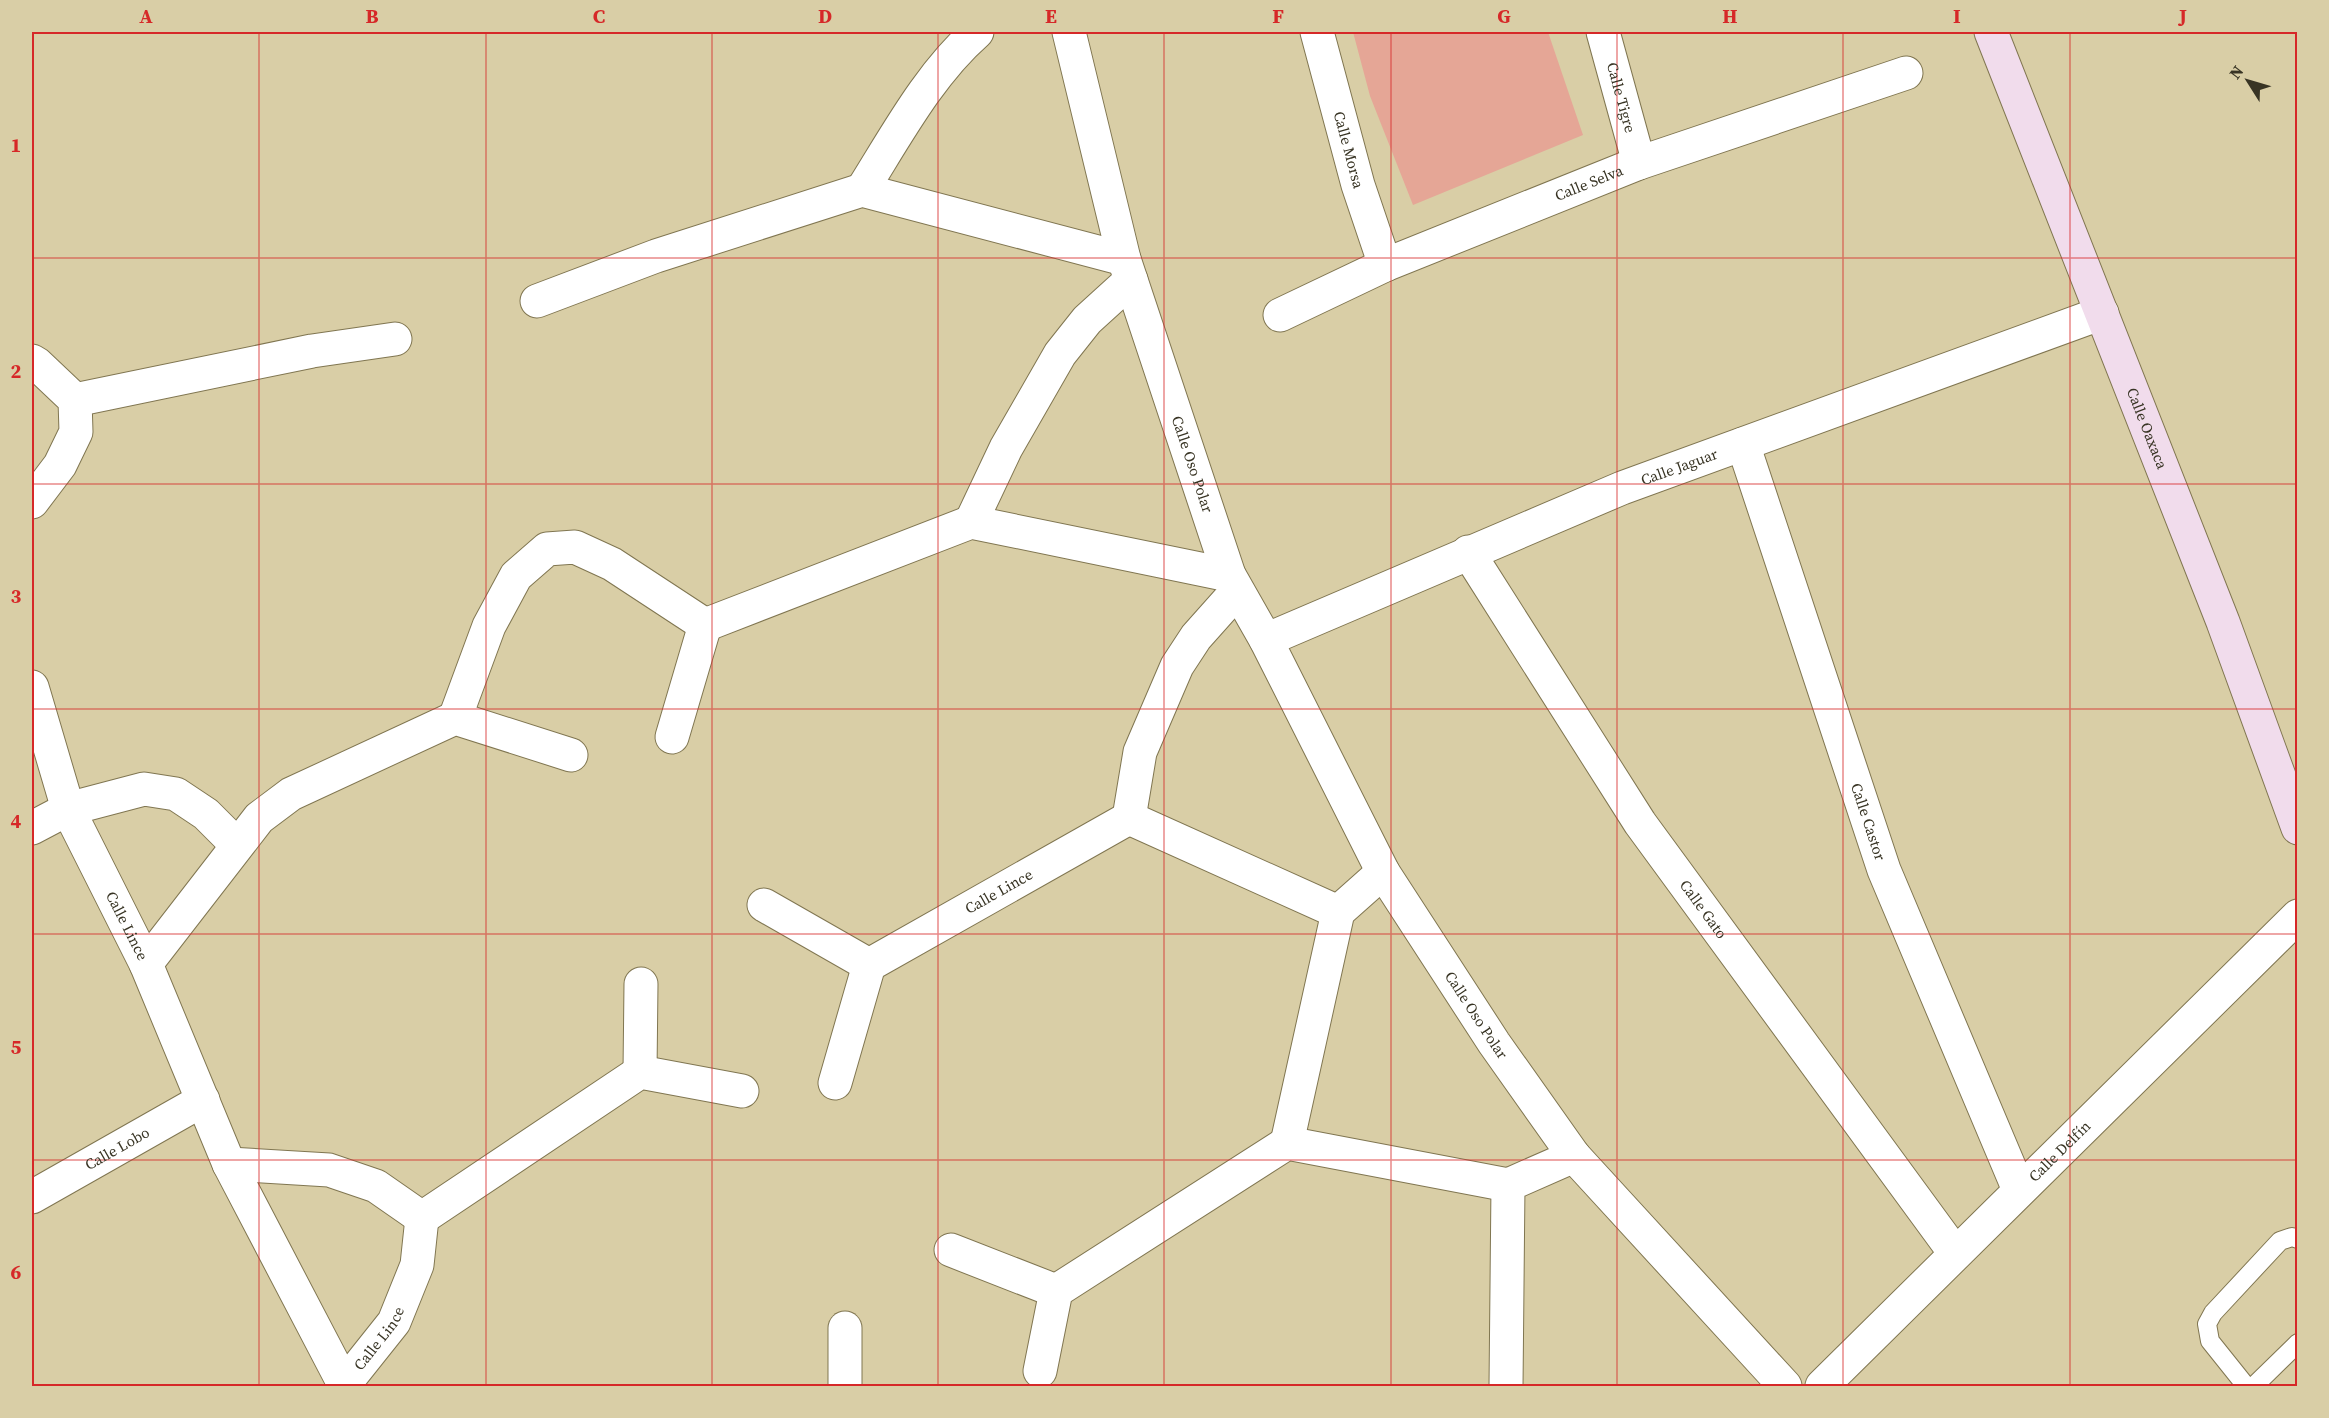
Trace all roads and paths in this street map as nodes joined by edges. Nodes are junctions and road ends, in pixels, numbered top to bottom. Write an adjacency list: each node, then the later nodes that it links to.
1 (977, 32): 8 (street)
2 (1068, 32): 10 (street, Calle Oso Polar)
3 (1317, 32): 9 (street, Calle Morsa)
4 (1603, 32): 7 (street, Calle Tigre)
5 (1991, 32): 12 (street, Calle Oaxaca)
6 (1906, 74): 7 (street, Calle Selva)
7 (1639, 163): 9 (street, Calle Selva)
8 (862, 190): 10 (street); 11 (street)
9 (1385, 265): 13 (street, Calle Selva)
10 (1128, 269): 19 (street); 21 (street, Calle Oso Polar)
11 (537, 302)
12 (2102, 313): 17 (street, Calle Jaguar); 31 (street, Calle Oaxaca)
13 (1280, 315)
14 (395, 339): 16 (street)
15 (32, 361): 16 (street)
16 (75, 400): 18 (street)
17 (1743, 444): 20 (street, Calle Jaguar); 48 (street, Calle Castor)
18 (32, 501)
19 (971, 522): 21 (street); 22 (street)
20 (1468, 552): 23 (street, Calle Jaguar); 53 (street, Calle Gato)
21 (1233, 583): 23 (street, Calle Oso Polar); 29 (street)
22 (705, 625): 25 (street); 26 (street)
23 (1266, 640): 33 (street, Calle Oso Polar)
24 (32, 687): 28 (street, Calle Lince)
25 (455, 718): 27 (street); 32 (street)
26 (672, 737)
27 (571, 755)
28 (68, 808): 30 (street); 32 (street); 37 (street, Calle Lince)
29 (1129, 818): 35 (street); 38 (street, Calle Lince)
30 (32, 828)
31 (2298, 828)
32 (236, 844): 37 (street)
33 (1383, 872): 35 (street); 45 (street, Calle Oso Polar)
34 (764, 904): 38 (street)
35 (1338, 912): 44 (street)
36 (2298, 916): 48 (street, Calle Delfín)
37 (146, 964): 43 (street, Calle Lince)
38 (869, 965): 41 (street)
39 (641, 984): 40 (street)
40 (640, 1072): 42 (street); 50 (street)
41 (834, 1083)
42 (742, 1091)
43 (203, 1100): 46 (street, Calle Lince); 49 (street, Calle Lobo)
44 (1287, 1143): 47 (street); 54 (street)
45 (1574, 1156): 47 (street); 61 (street, Calle Oso Polar)
46 (229, 1164): 50 (street); 58 (street, Calle Lince)
47 (1508, 1185): 60 (street)
48 (2019, 1190): 53 (street, Calle Delfín)
49 (32, 1197)
50 (422, 1218): 58 (street, Calle Lince)
51 (2298, 1239): 63 (lane)
52 (951, 1250): 54 (street)
53 (1955, 1253): 62 (street, Calle Delfín)
54 (1056, 1291): 57 (street)
55 (845, 1328): 59 (street)
56 (2298, 1343): 64 (lane)
57 (1040, 1371)
58 (344, 1386)
59 (845, 1386)
60 (1506, 1386)
61 (1785, 1386)
62 (1822, 1386)
63 (2246, 1386)
64 (2254, 1386)

